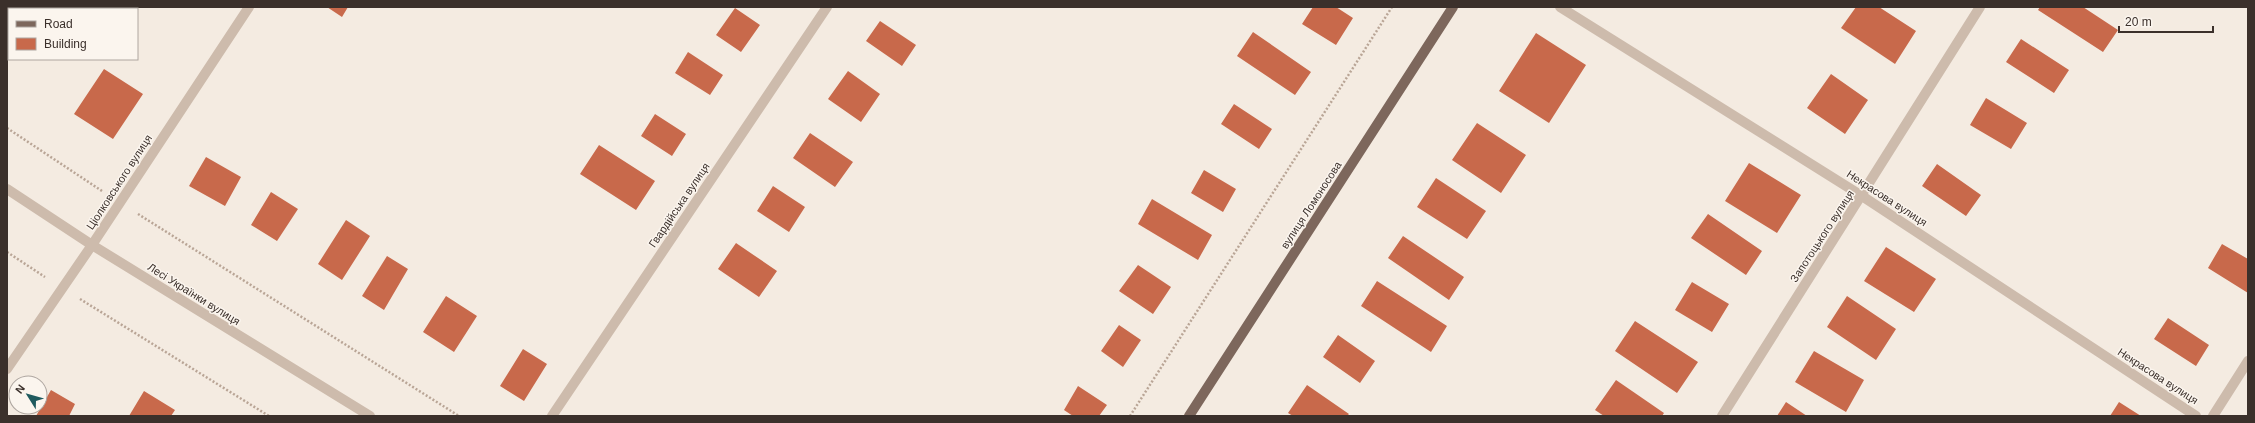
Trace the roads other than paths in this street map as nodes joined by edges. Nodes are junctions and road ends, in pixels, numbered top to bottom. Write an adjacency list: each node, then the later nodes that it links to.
1 (249, 7): 8 (street, Ціолковського вулиця)
2 (826, 7): 12 (street, Гвардійська вулиця)
3 (1453, 7): 13 (main road, вулиця Ломоносова)
4 (1560, 7): 7 (street, Некрасова вулиця)
5 (1980, 7): 7 (street, Запотоцького вулиця)
6 (7, 189): 8 (street, Лесі Українки вулиця)
7 (1862, 196): 14 (street, Запотоцького вулиця); 15 (street, Некрасова вулиця)
8 (92, 245): 10 (street, Ціолковського вулиця); 11 (street, Лесі Українки вулиця)
9 (2248, 360): 16 (street)
10 (7, 369)
11 (370, 416)
12 (552, 416)
13 (1189, 416)
14 (1722, 416)
15 (2196, 416)
16 (2213, 416)

